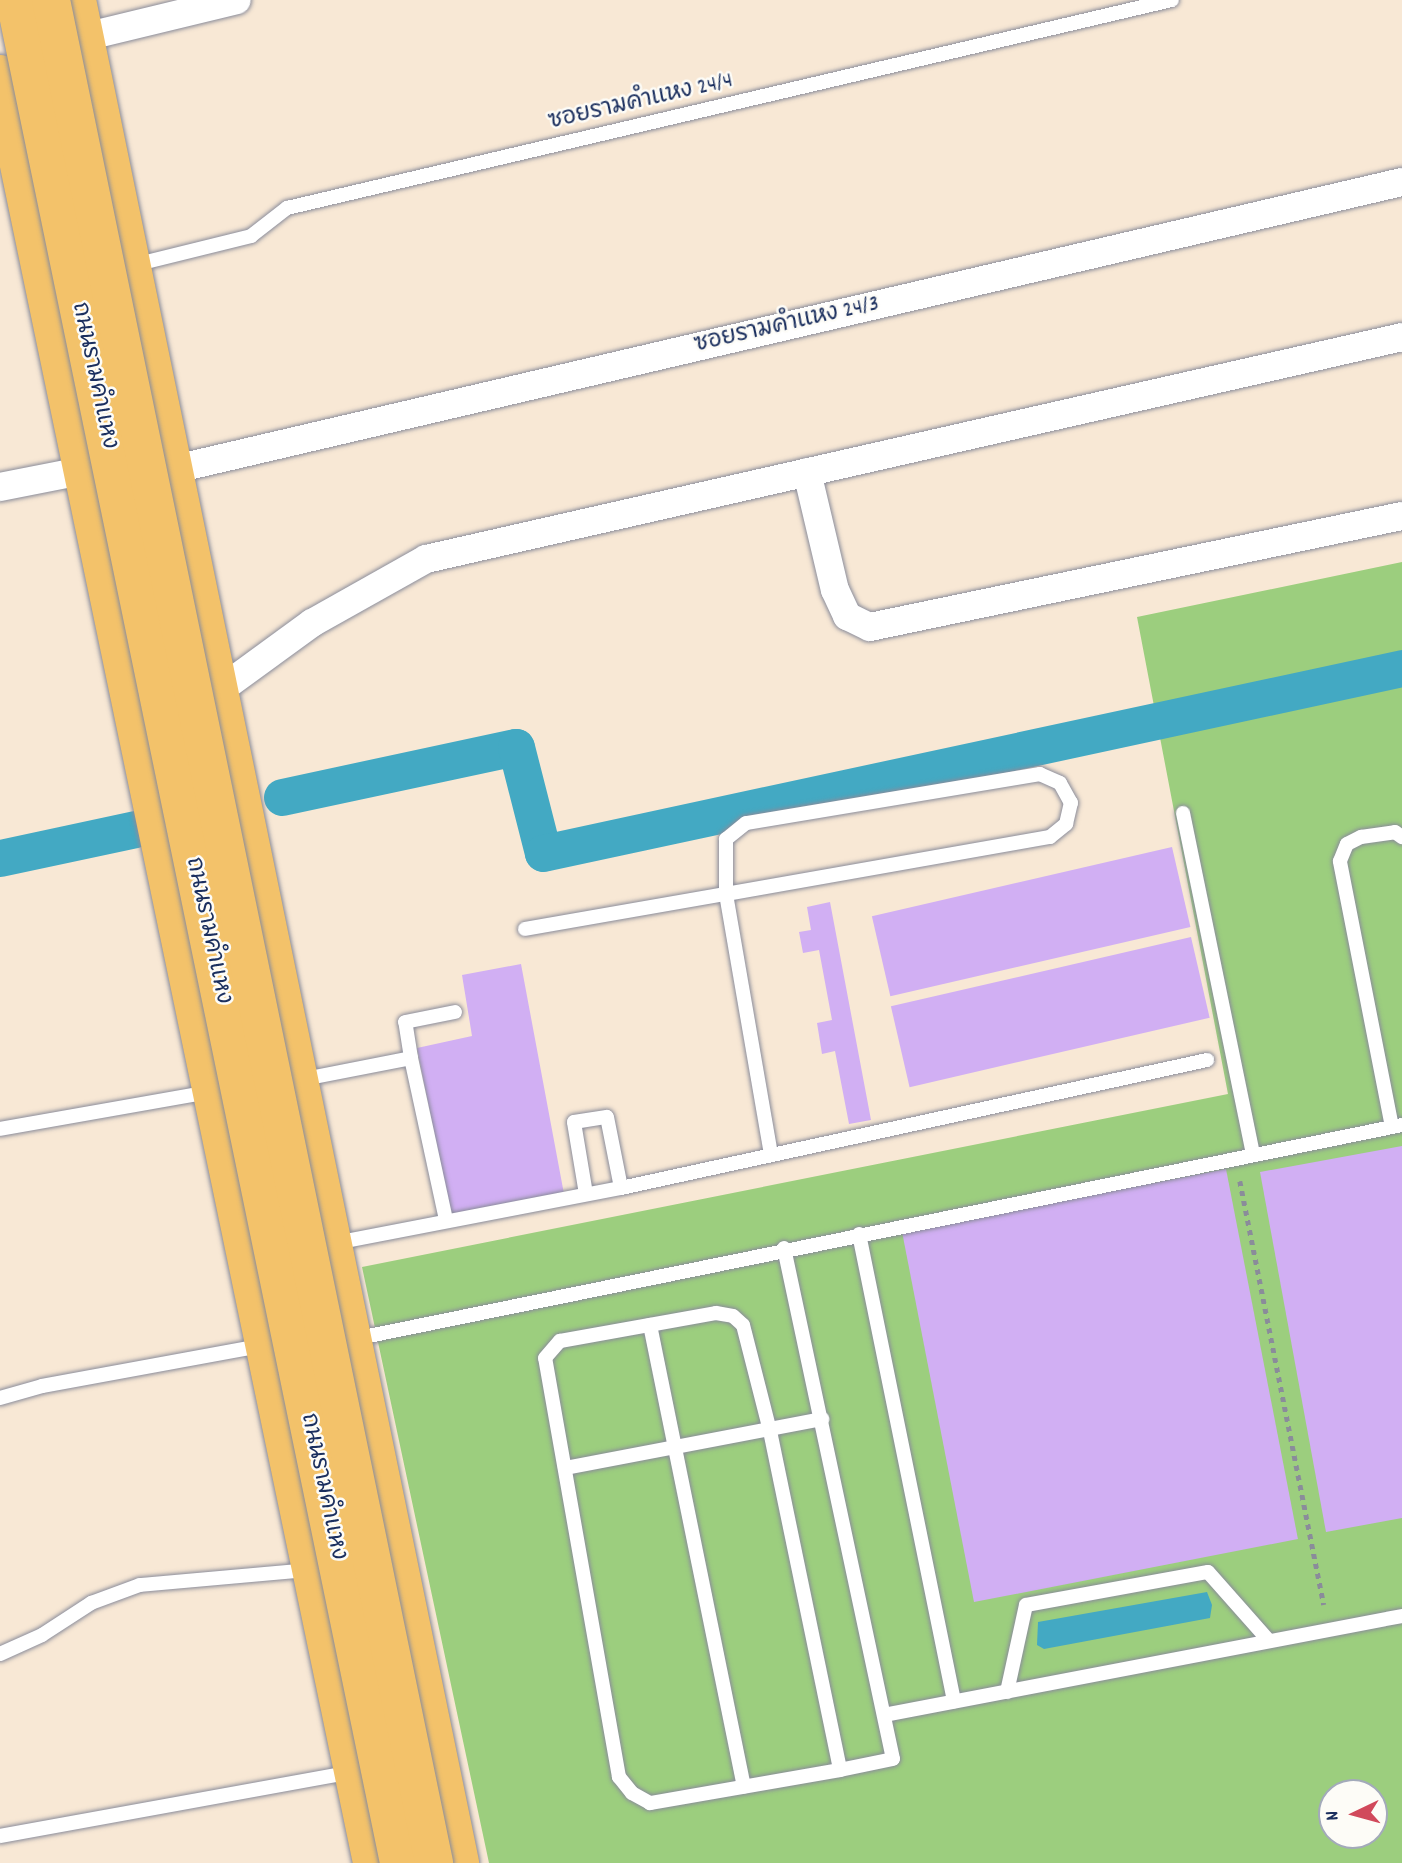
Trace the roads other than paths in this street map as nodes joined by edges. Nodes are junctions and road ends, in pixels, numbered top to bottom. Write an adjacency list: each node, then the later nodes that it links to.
1 (15, 0): 58 (main road, ถนนรามคำแหง, bridge)
2 (51, 0): 59 (main road, ถนนรามคำแหง, bridge)
3 (77, 0): 6 (main road)
4 (237, 0): 6 (street)
5 (1172, 0): 10 (lane, ซอยรามคำแหง 24/4)
6 (84, 37): 10 (main road)
7 (0, 74): 8 (main road, ถนนรามคำแหง)
8 (9, 163): 13 (main road, ถนนรามคำแหง)
9 (1402, 182): 12 (street, ซอยรามคำแหง 24/3)
10 (130, 267): 12 (main road)
11 (1402, 337): 14 (street)
12 (171, 470): 17 (main road)
13 (81, 471): 15 (street); 26 (main road, ถนนรามคำแหง)
14 (807, 472): 16 (street); 17 (street)
15 (0, 487)
16 (1402, 516)
17 (216, 694): 25 (main road)
18 (1183, 813): 29 (lane)
19 (1402, 837): 27 (lane)
20 (726, 894): 20 (lane); 21 (lane); 30 (lane)
21 (525, 929)
22 (455, 1012): 23 (lane)
23 (411, 1058): 25 (lane); 33 (lane)
24 (1207, 1060): 30 (lane)
25 (298, 1080): 35 (main road)
26 (209, 1092): 28 (lane); 37 (main road, ถนนรามคำแหง)
27 (1397, 1126): 29 (lane)
28 (0, 1129)
29 (1253, 1153): 34 (lane)
30 (771, 1154): 31 (lane)
31 (621, 1188): 32 (lane); 32 (lane)
32 (586, 1194): 33 (lane)
33 (446, 1220): 35 (lane)
34 (859, 1234): 36 (lane); 51 (lane)
35 (331, 1244): 37 (main road); 39 (main road)
36 (785, 1248): 39 (lane); 42 (lane)
37 (244, 1263): 40 (main road, ถนนรามคำแหง)
38 (650, 1325): 43 (lane); 44 (lane); 45 (lane)
39 (351, 1340): 40 (main road); 60 (main road)
40 (262, 1352): 41 (lane); 46 (main road, ถนนรามคำแหง)
41 (0, 1398)
42 (822, 1419): 43 (lane); 52 (lane)
43 (770, 1431): 44 (lane); 53 (lane)
44 (677, 1448): 45 (lane); 55 (lane)
45 (565, 1468): 55 (lane)
46 (309, 1570): 49 (lane); 54 (main road, ถนนรามคำแหง)
47 (1402, 1616): 48 (lane)
48 (1269, 1641): 50 (lane); 50 (lane)
49 (0, 1654)
50 (1007, 1692): 51 (lane)
51 (954, 1702): 52 (lane)
52 (884, 1715): 53 (lane)
53 (839, 1770): 55 (lane)
54 (353, 1772): 56 (lane); 57 (main road, ถนนรามคำแหง)
55 (744, 1787)
56 (0, 1836)
57 (372, 1863)
58 (399, 1863)
59 (434, 1863)
60 (460, 1863)

